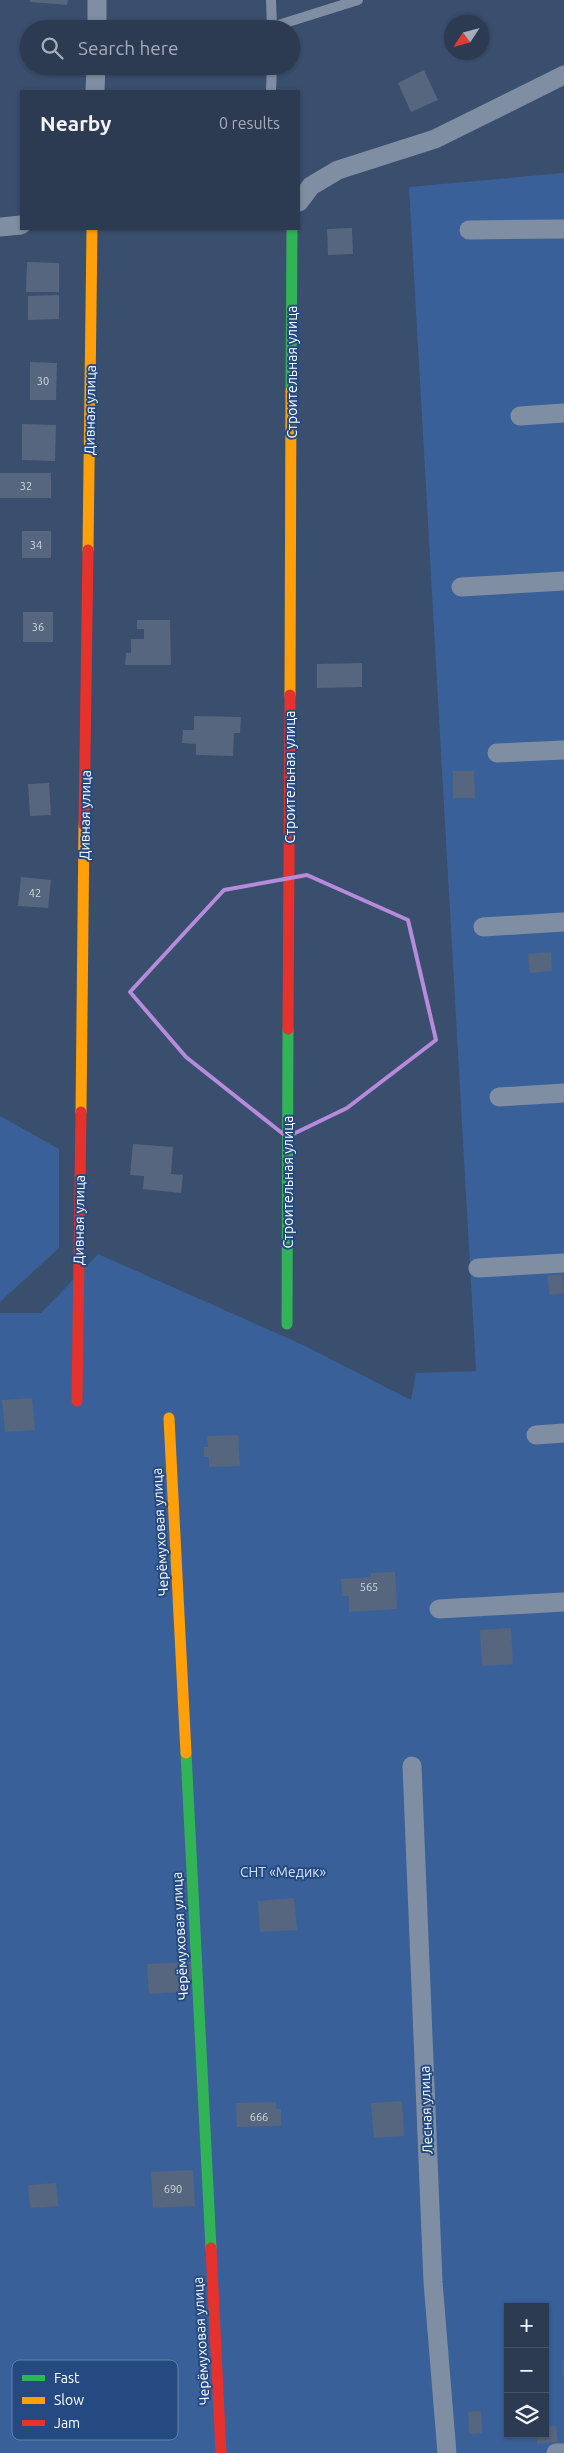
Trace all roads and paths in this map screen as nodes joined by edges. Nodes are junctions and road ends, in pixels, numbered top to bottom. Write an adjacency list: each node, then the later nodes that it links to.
1 (97, 0): 4 (street)
2 (271, 0): 5 (lane)
3 (358, 0): 6 (lane)
4 (97, 20)
5 (272, 20)
6 (297, 20)
7 (96, 75): 10 (street)
8 (272, 75): 11 (lane)
9 (564, 75): 12 (street)
10 (95, 90)
11 (271, 90)
12 (300, 201)
13 (20, 225): 14 (street)
14 (0, 227)
15 (564, 229): 18 (street)
16 (92, 230): 32 (street, Дивная улица)
17 (292, 230): 31 (street, Строительная улица)
18 (469, 230)
19 (564, 413): 20 (street)
20 (520, 416)
21 (564, 581): 22 (street)
22 (461, 587)
23 (564, 750): 24 (street)
24 (497, 753)
25 (564, 922): 26 (street)
26 (483, 927)
27 (564, 1093): 28 (street)
28 (499, 1097)
29 (564, 1263): 30 (street)
30 (478, 1268)
31 (287, 1324)
32 (77, 1401)
33 (169, 1418): 40 (street, Черёмуховая улица)
34 (564, 1433): 35 (street)
35 (536, 1435)
36 (564, 1602): 37 (street)
37 (439, 1609)
38 (412, 1766): 41 (street, Лесная улица)
39 (564, 2452): 42 (street)
40 (221, 2453)
41 (447, 2453)
42 (556, 2453)

